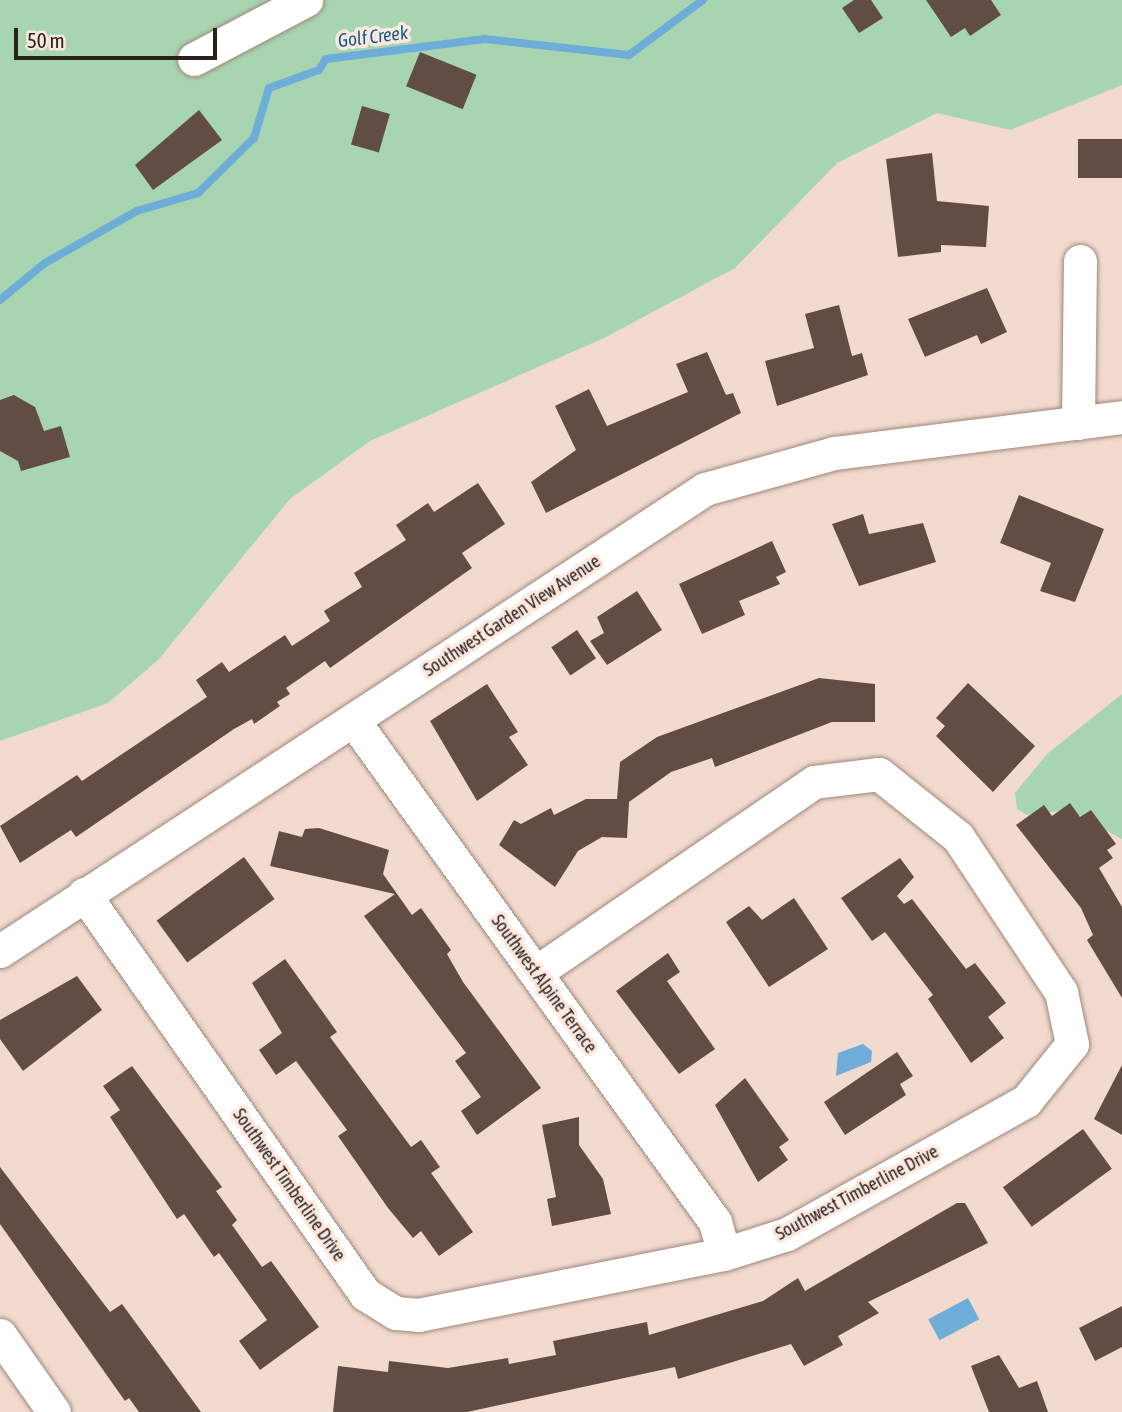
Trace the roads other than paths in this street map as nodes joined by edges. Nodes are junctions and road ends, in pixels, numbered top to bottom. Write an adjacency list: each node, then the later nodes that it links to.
1 (306, 0): 2 (street)
2 (194, 59)
3 (1080, 261): 5 (street)
4 (1122, 417): 5 (street, Southwest Garden View Avenue)
5 (1078, 423): 6 (street, Southwest Garden View Avenue)
6 (353, 720): 7 (street, Southwest Garden View Avenue); 9 (street, Southwest Alpine Terrace)
7 (83, 894): 8 (street, Southwest Garden View Avenue); 10 (street, Southwest Timberline Drive)
8 (0, 951)
9 (537, 972): 10 (street, Southwest Alpine Terrace); 10 (street, Southwest Timberline Drive)
10 (724, 1254)
11 (0, 1335): 12 (street)
12 (54, 1412)

